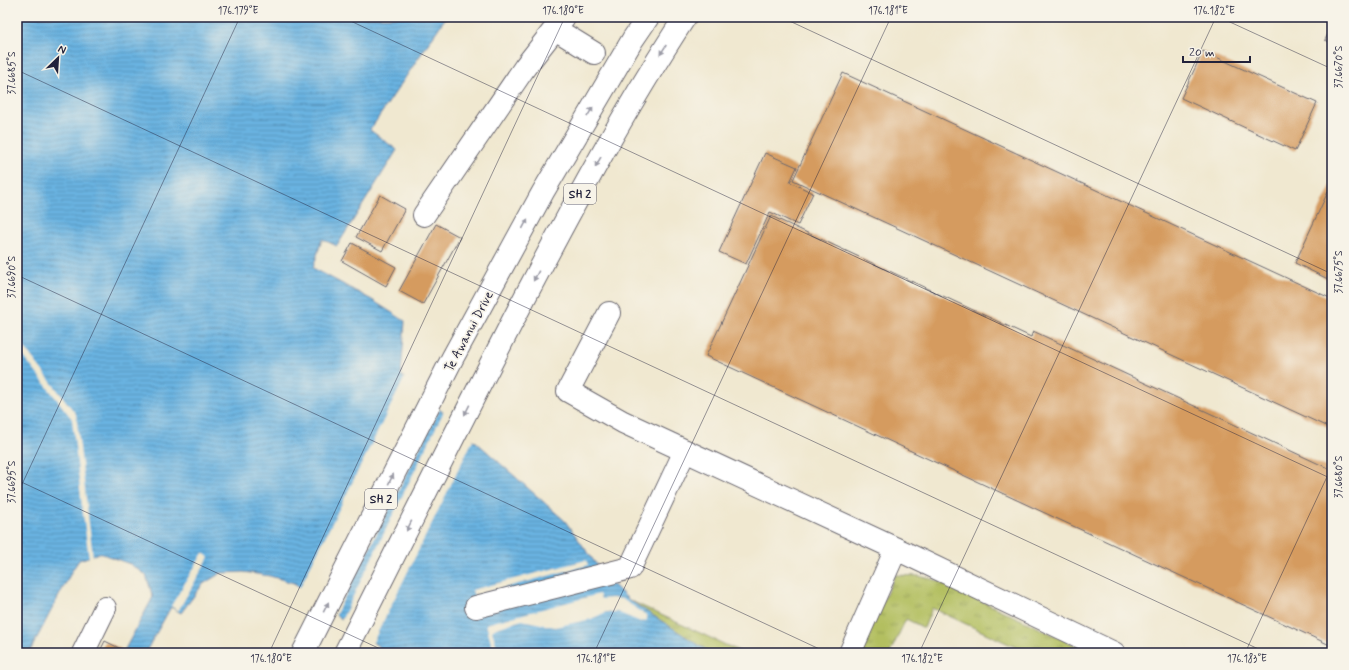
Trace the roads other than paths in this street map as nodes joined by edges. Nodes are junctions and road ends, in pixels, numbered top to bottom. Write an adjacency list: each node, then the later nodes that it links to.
1 (648, 17): 11 (main road, Te Awanui Drive / SH 2, one-way to 1)
2 (685, 17): 13 (main road, SH 2, one-way to 13)
3 (560, 23): 4 (main road); 5 (main road)
4 (594, 53)
5 (424, 215)
6 (609, 313): 7 (main road)
7 (685, 451): 8 (main road); 9 (main road)
8 (896, 549): 14 (main road); 15 (main road)
9 (476, 607)
10 (105, 608): 12 (main road)
11 (306, 647)
12 (82, 653)
13 (345, 653)
14 (850, 653)
15 (1114, 653)

